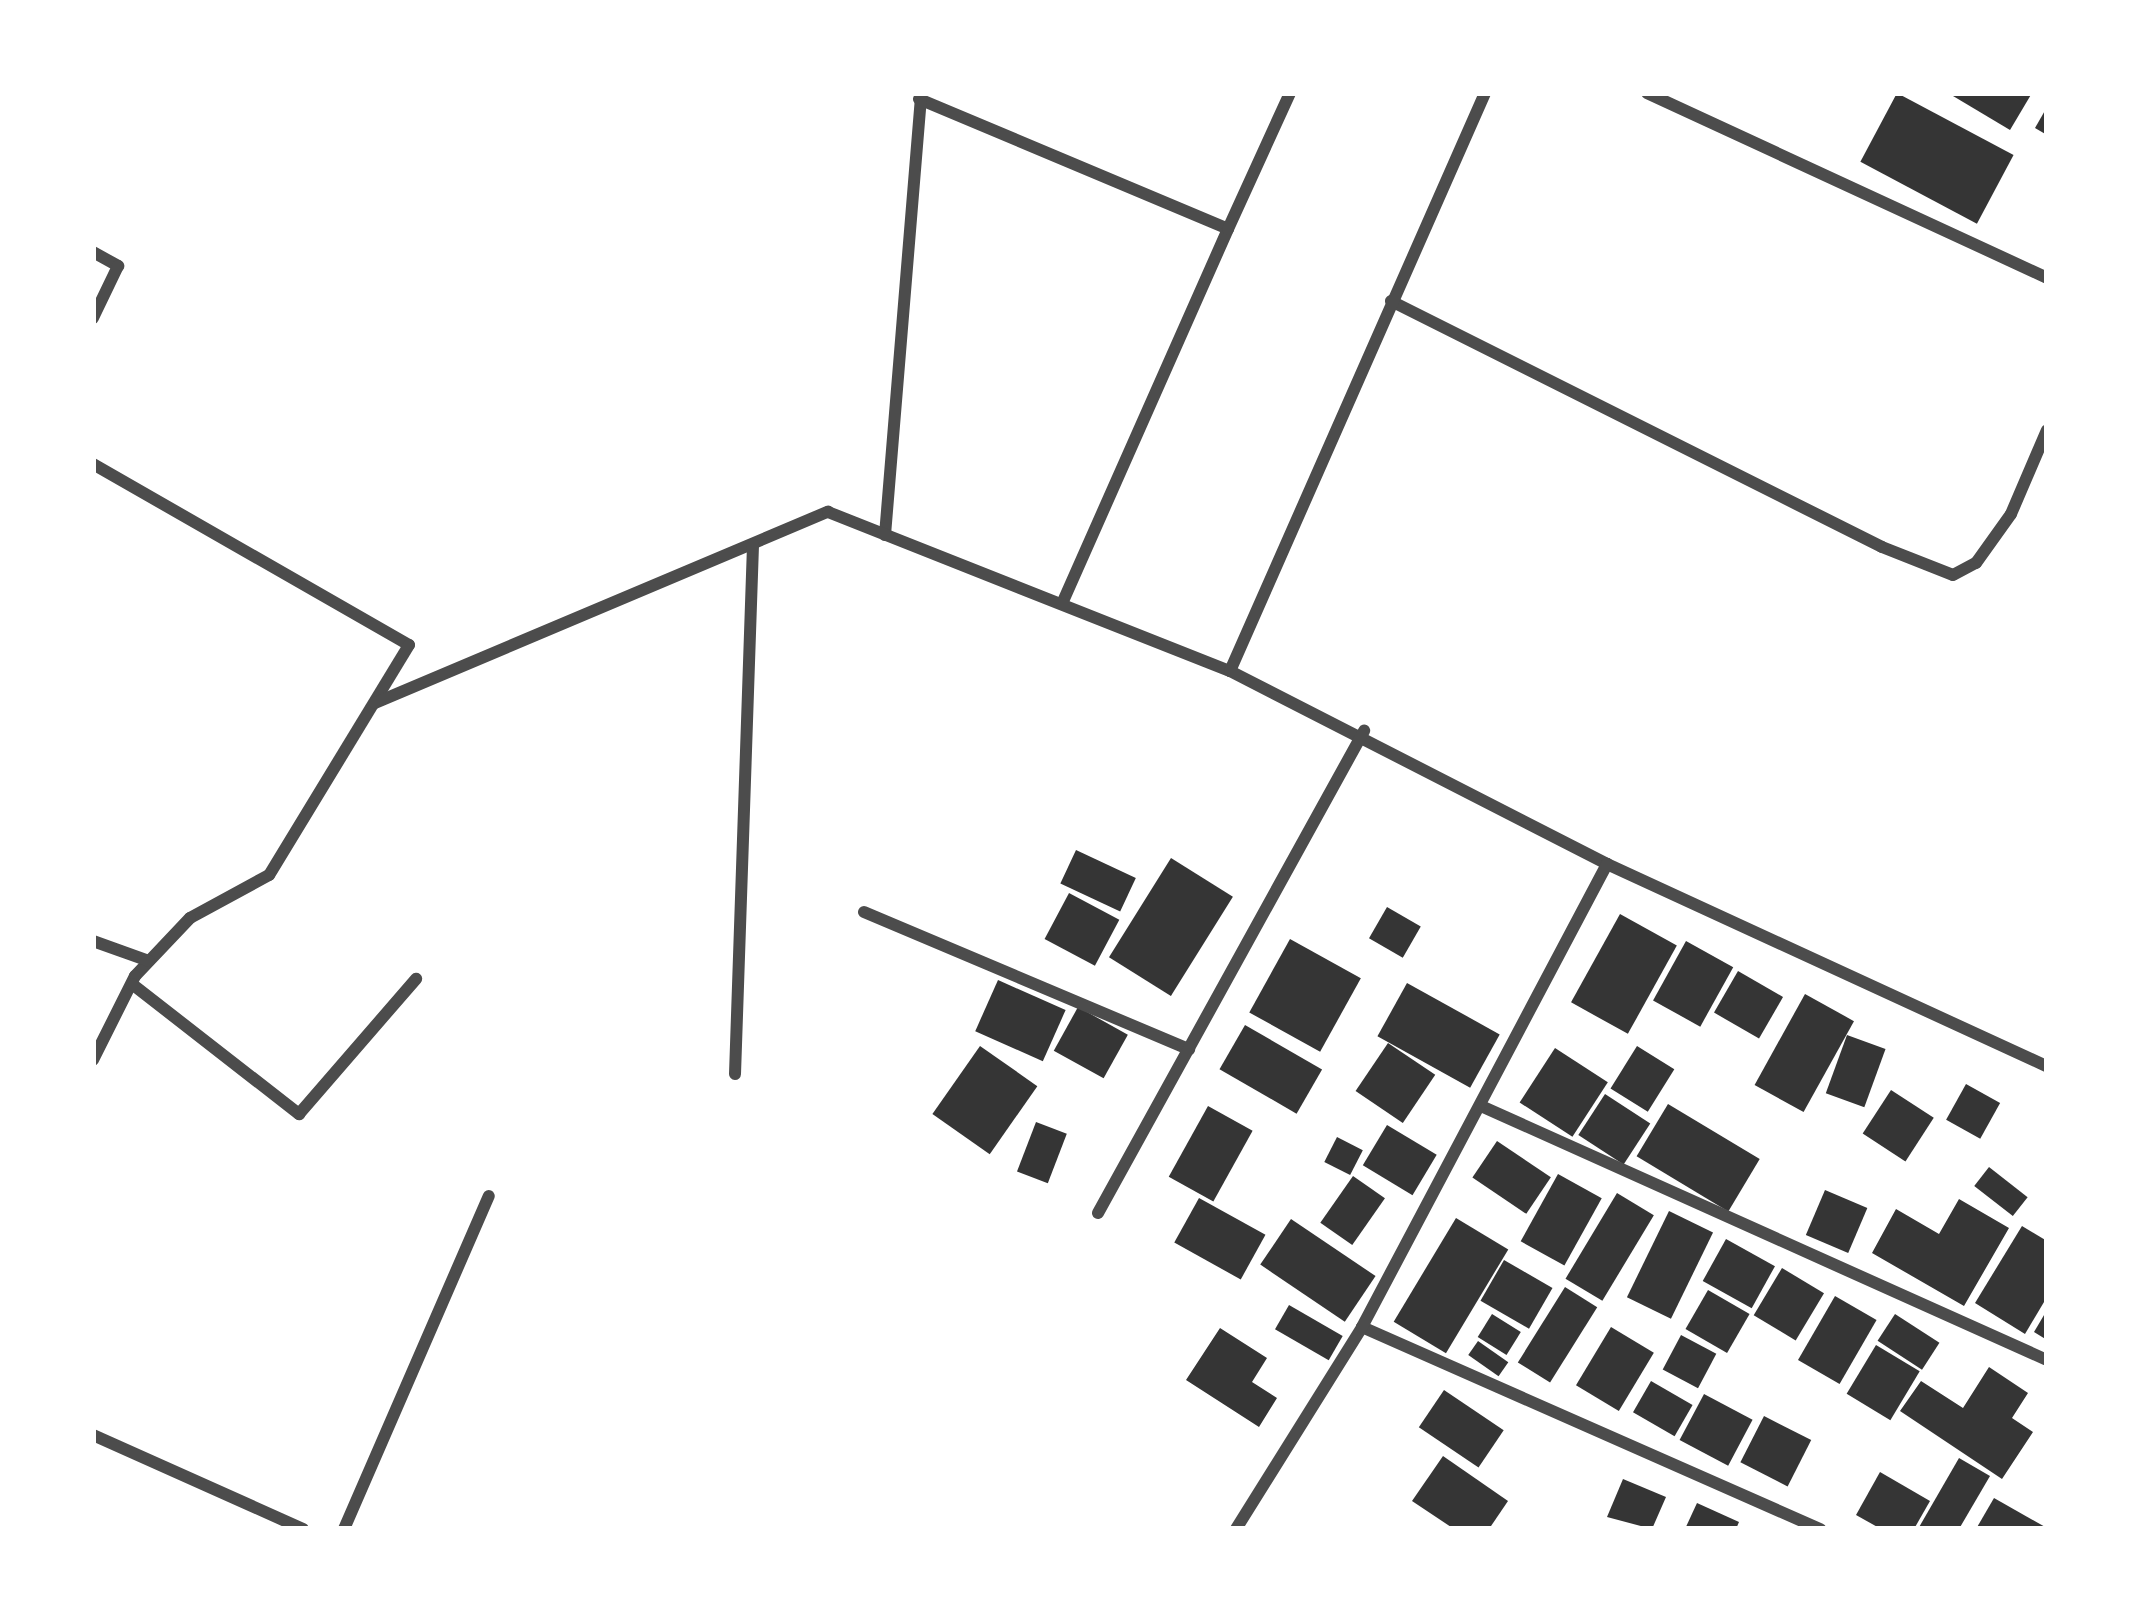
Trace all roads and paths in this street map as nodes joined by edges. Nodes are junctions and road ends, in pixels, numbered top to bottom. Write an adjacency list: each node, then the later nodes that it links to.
1 (1290, 93): 5 (street)
2 (1485, 93): 8 (street)
3 (1647, 93): 7 (street)
4 (920, 96): 5 (street); 12 (street)
5 (1228, 229): 14 (street)
6 (93, 252): 9 (street)
7 (2047, 278)
8 (1391, 301): 10 (street); 15 (street)
9 (93, 318)
10 (2047, 430)
11 (93, 464): 16 (street)
12 (886, 535): 13 (street); 14 (street)
13 (753, 544): 16 (street); 27 (street)
14 (1062, 604): 15 (street)
15 (1230, 671): 17 (street)
16 (375, 703): 21 (street)
17 (1362, 734): 18 (street); 24 (street)
18 (1607, 864): 25 (street); 28 (street)
19 (864, 912): 24 (street)
20 (93, 941): 21 (street)
21 (149, 961): 23 (street)
22 (416, 980): 23 (street)
23 (132, 984): 26 (street)
24 (1189, 1049): 30 (street)
25 (2044, 1059)
26 (93, 1060)
27 (735, 1074)
28 (1481, 1106): 31 (street); 32 (street)
29 (489, 1196): 35 (street)
30 (1098, 1213)
31 (1362, 1327): 36 (street); 37 (street)
32 (2047, 1360)
33 (93, 1435): 34 (street)
34 (303, 1529)
35 (344, 1529)
36 (1236, 1529)
37 (1820, 1529)

